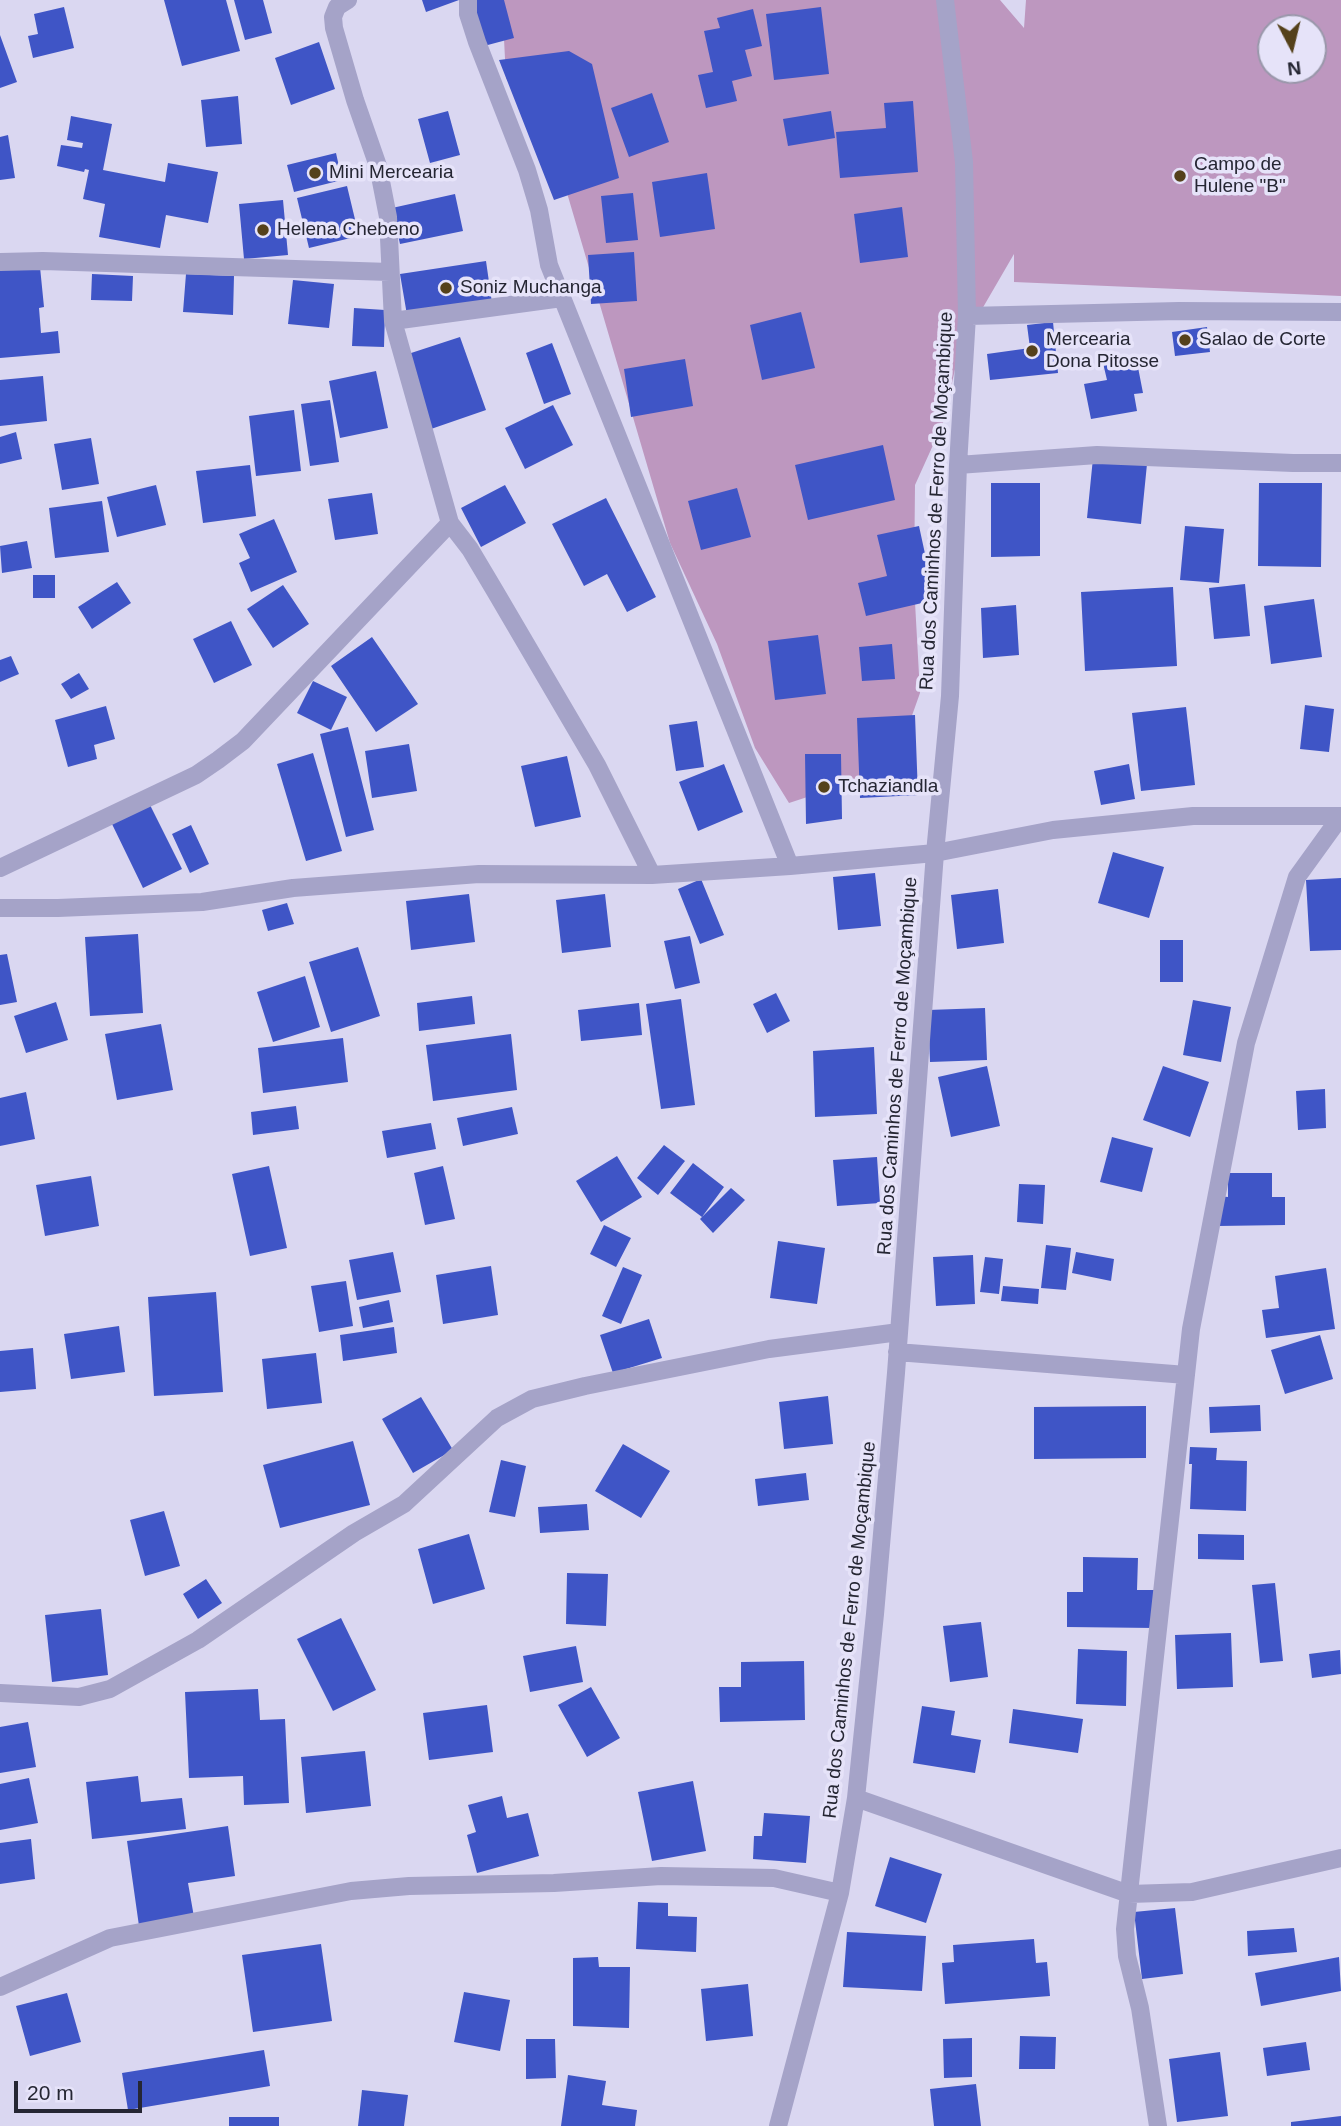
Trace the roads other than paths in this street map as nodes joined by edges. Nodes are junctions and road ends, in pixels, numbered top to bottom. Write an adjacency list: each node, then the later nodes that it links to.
1 (348, 0): 5 (street)
2 (468, 0): 6 (street)
3 (946, 0): 8 (street, Rua dos Caminhos de Ferro de Moçambique)
4 (0, 262): 5 (street)
5 (390, 272): 9 (street)
6 (562, 298): 9 (street); 15 (street)
7 (1341, 312): 8 (street)
8 (967, 316): 11 (street, Rua dos Caminhos de Ferro de Moçambique)
9 (393, 321): 12 (street)
10 (1341, 463): 11 (street)
11 (958, 465): 14 (street, Rua dos Caminhos de Ferro de Moçambique)
12 (450, 523): 16 (street); 17 (street)
13 (1341, 816): 14 (street); 21 (street)
14 (935, 853): 15 (street); 19 (street, Rua dos Caminhos de Ferro de Moçambique)
15 (790, 866): 17 (street)
16 (0, 867)
17 (652, 875): 18 (street)
18 (0, 908)
19 (899, 1332): 20 (street, Rua dos Caminhos de Ferro de Moçambique); 22 (street)
20 (897, 1352): 21 (street); 23 (street, Rua dos Caminhos de Ferro de Moçambique)
21 (1186, 1375): 26 (street)
22 (0, 1692)
23 (856, 1798): 25 (street, Rua dos Caminhos de Ferro de Moçambique); 26 (street)
24 (1341, 1858): 26 (street)
25 (840, 1894): 27 (street); 28 (street, Rua dos Caminhos de Ferro de Moçambique)
26 (1129, 1894): 30 (street)
27 (0, 1987)
28 (779, 2124): 29 (street)
29 (798, 2126)
30 (1158, 2126)

